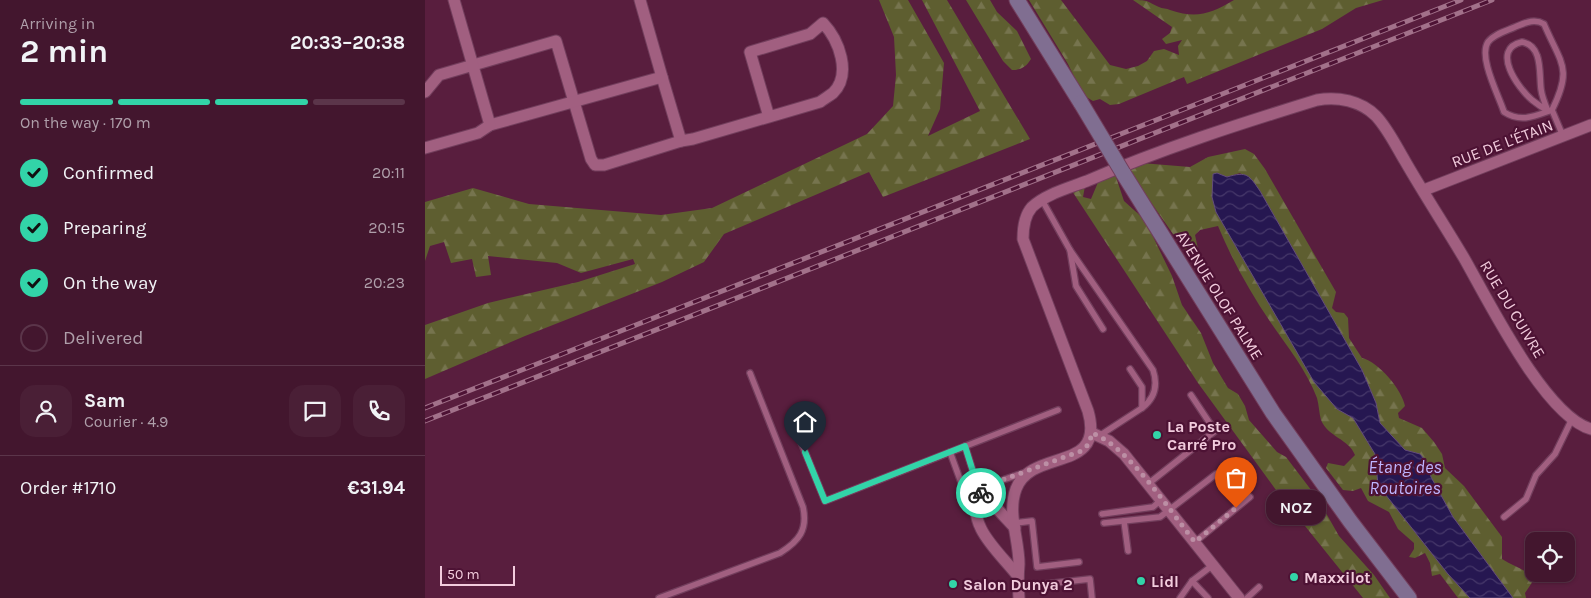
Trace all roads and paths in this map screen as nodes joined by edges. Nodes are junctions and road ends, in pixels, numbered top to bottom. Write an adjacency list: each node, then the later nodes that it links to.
1 (454, 0): 4 (street)
2 (640, 0): 5 (street)
3 (1017, 0): 55 (main road, AVENUE OLOF PALME, bridge)
4 (472, 65): 6 (street); 7 (street); 10 (street)
5 (662, 77): 7 (street); 13 (street)
6 (425, 92)
7 (574, 102): 10 (street); 13 (street)
8 (1550, 111): 8 (lane); 8 (lane); 12 (lane)
9 (769, 117): 9 (street); 13 (street)
10 (490, 125): 14 (street)
11 (1591, 125): 12 (street, RUE DE L'ÉTAIN)
12 (1563, 136): 15 (street, RUE DE L'ÉTAIN)
13 (681, 141)
14 (425, 148)
15 (1424, 190): 16 (street, RUE DU CUIVRE); 24 (street, RUE DU CUIVRE)
16 (1042, 200): 17 (lane); 27 (street)
17 (1070, 250): 18 (lane); 22 (lane)
18 (1103, 329)
19 (1130, 368): 22 (lane)
20 (750, 373): 49 (lane)
21 (1191, 395): 32 (lane)
22 (1142, 408): 27 (lane)
23 (1058, 410): 28 (lane)
24 (1572, 419): 26 (street, RUE DU CUIVRE); 38 (lane)
25 (792, 420): 29 (lane)
26 (1591, 429)
27 (1095, 434): 30 (street); 32 (street)
28 (965, 446): 29 (lane); 34 (lane)
29 (950, 452): 34 (lane)
30 (1029, 472): 34 (lane); 41 (street)
31 (1216, 474): 36 (lane)
32 (1148, 484): 35 (street)
33 (1250, 496): 42 (lane)
34 (978, 498): 41 (street); 47 (street)
35 (1161, 500): 36 (street); 37 (lane)
36 (1169, 510): 39 (lane); 42 (street)
37 (1102, 514)
38 (1504, 517)
39 (1124, 521): 40 (lane); 43 (lane)
40 (1104, 523)
41 (1015, 526): 44 (lane); 47 (street)
42 (1195, 542): 45 (street)
43 (1128, 551)
44 (1079, 562)
45 (1213, 565): 46 (lane); 53 (street)
46 (1192, 581): 51 (lane); 52 (lane)
47 (1018, 587): 50 (lane)
48 (1259, 587): 54 (lane)
49 (659, 598)
50 (1093, 598)
51 (1180, 598)
52 (1208, 598)
53 (1239, 598)
54 (1247, 598)
55 (1409, 598)

